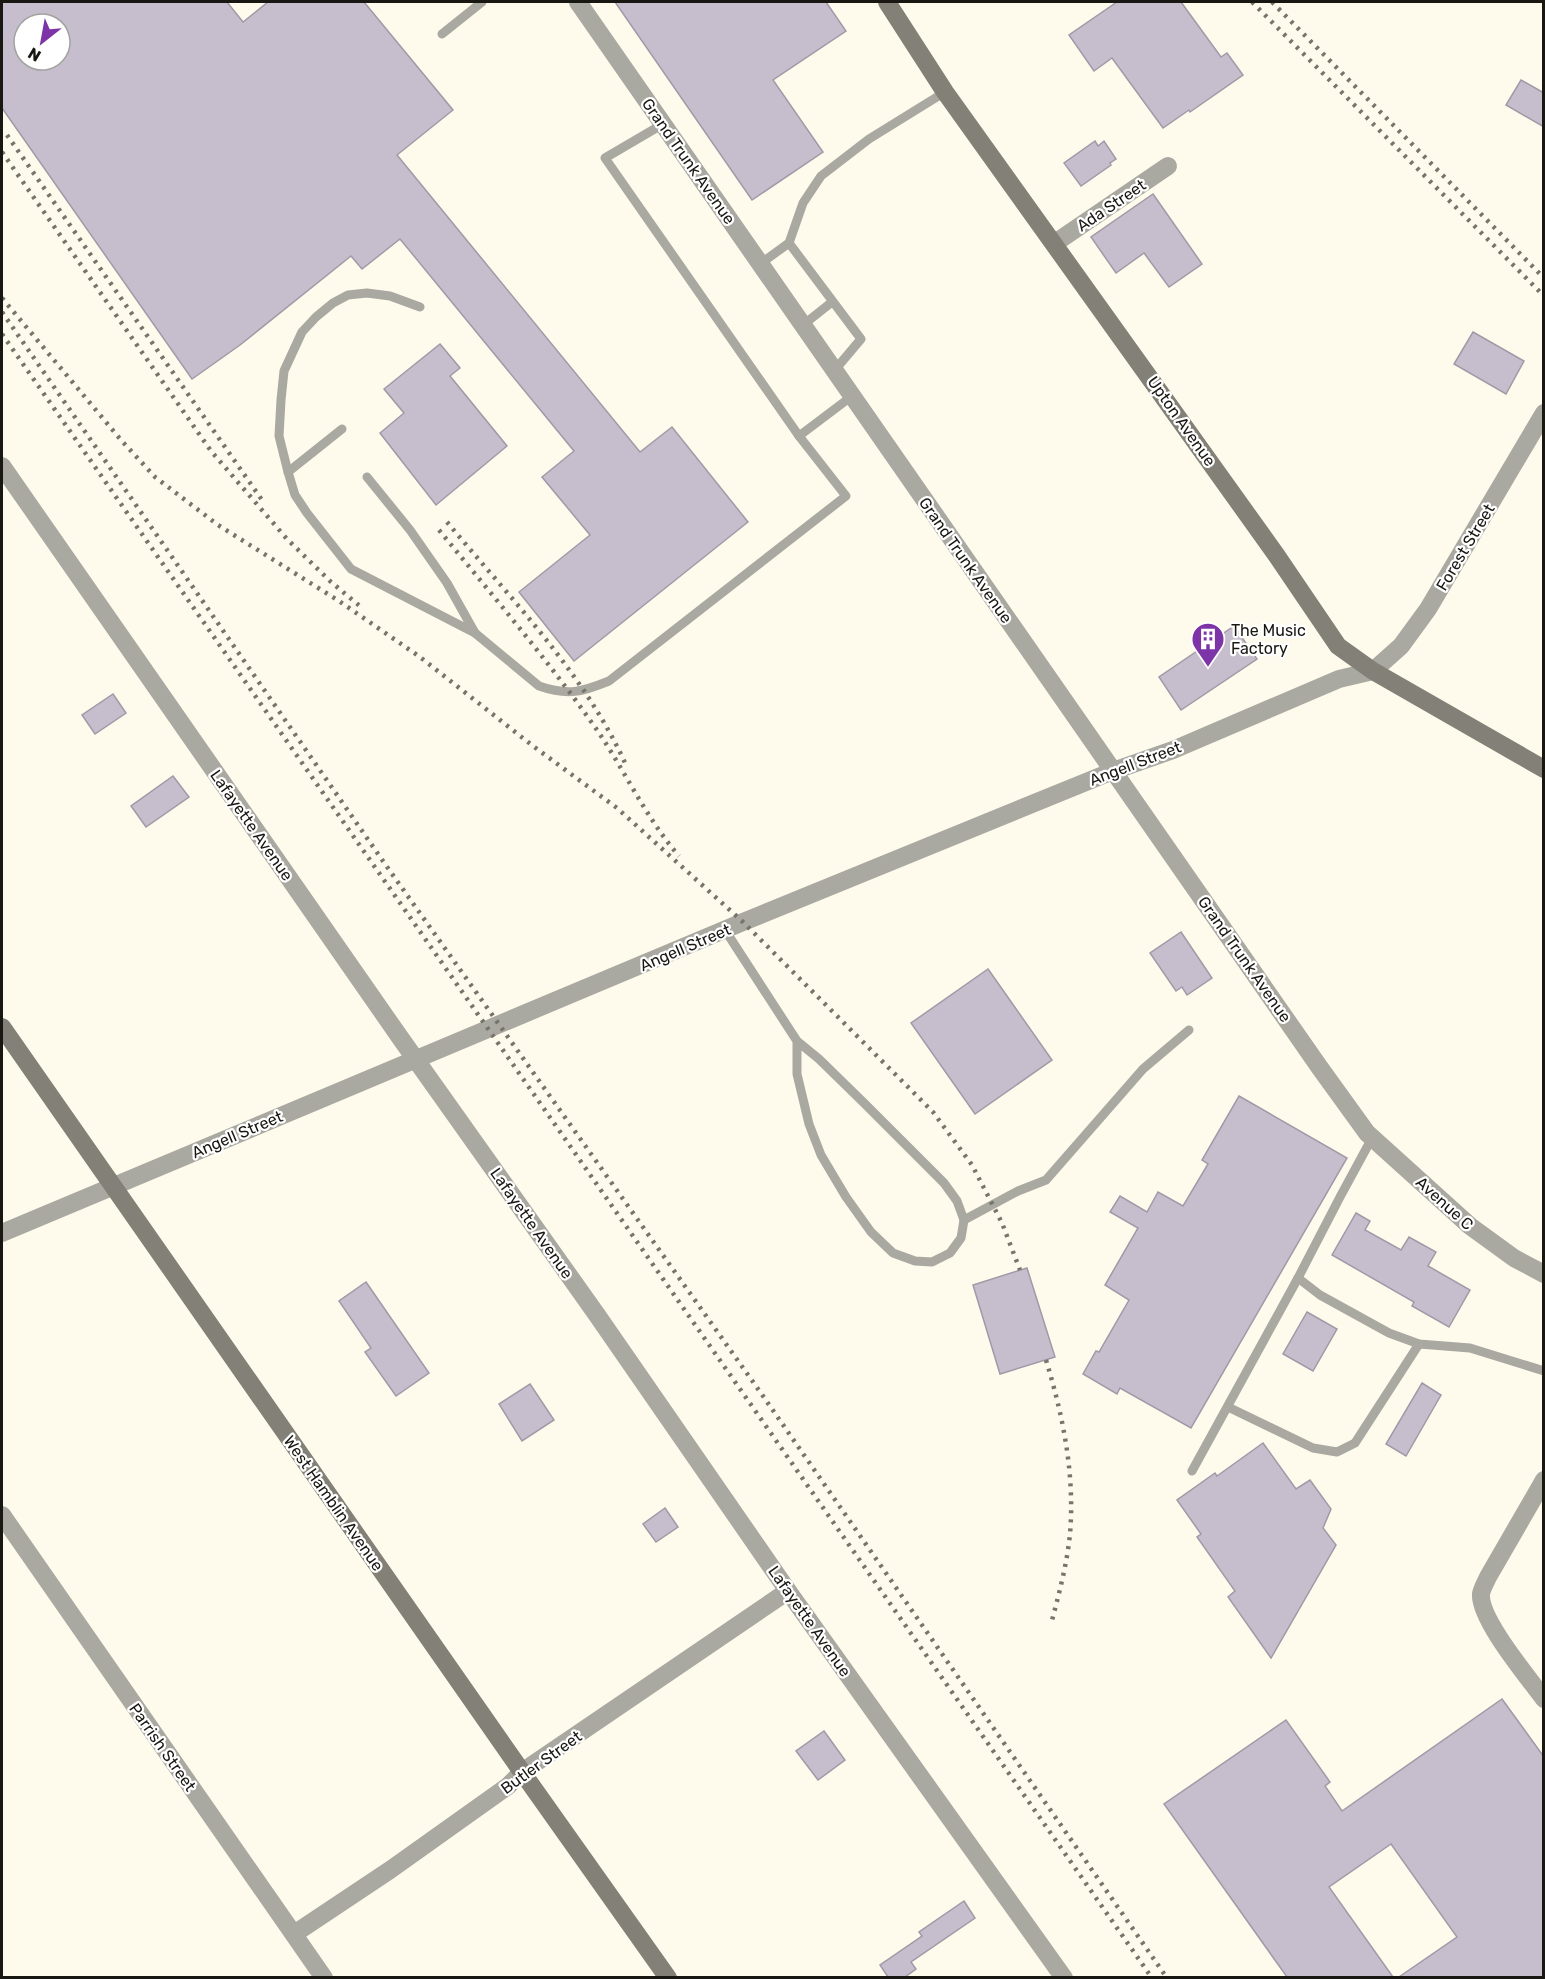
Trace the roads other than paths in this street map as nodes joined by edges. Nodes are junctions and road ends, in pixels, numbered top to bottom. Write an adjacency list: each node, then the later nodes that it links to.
1 (482, 2): 4 (lane)
2 (578, 2): 6 (street, Grand Trunk Avenue)
3 (886, 2): 5 (street, Upton Avenue)
4 (442, 34)
5 (945, 92): 8 (lane); 9 (street, Upton Avenue)
6 (663, 124): 10 (street, Grand Trunk Avenue); 18 (lane)
7 (1168, 166): 9 (street, Ada Street)
8 (789, 243): 10 (lane); 11 (lane)
9 (1055, 243): 23 (street, Upton Avenue)
10 (760, 264): 13 (street, Grand Trunk Avenue)
11 (832, 302): 13 (lane); 14 (lane)
12 (420, 308): 20 (lane)
13 (803, 325): 14 (street, Grand Trunk Avenue)
14 (834, 370): 15 (street, Grand Trunk Avenue)
15 (852, 396): 18 (lane); 25 (street, Grand Trunk Avenue)
16 (1544, 413): 23 (street, Forest Street)
17 (342, 429): 20 (lane)
18 (799, 436): 22 (lane)
19 (2, 466): 30 (street, Lafayette Avenue)
20 (288, 472): 22 (lane)
21 (367, 477): 22 (lane)
22 (475, 633)
23 (1373, 671): 24 (street, Upton Avenue); 25 (street, Angell Street)
24 (1544, 769)
25 (1113, 771): 26 (street, Angell Street); 31 (street, Grand Trunk Avenue)
26 (725, 930): 29 (lane); 30 (street, Angell Street)
27 (2, 1027): 33 (street, West Hamblin Avenue)
28 (1189, 1030): 34 (lane)
29 (797, 1041): 34 (lane); 34 (lane)
30 (416, 1059): 33 (street, Angell Street); 44 (street, Lafayette Avenue)
31 (1356, 1118): 32 (street, Avenue C)
32 (1372, 1138): 36 (street, Avenue C); 37 (lane)
33 (113, 1186): 35 (street, Angell Street); 46 (street, West Hamblin Avenue)
34 (964, 1220)
35 (2, 1233)
36 (1544, 1274)
37 (1299, 1278): 38 (lane); 40 (lane)
38 (1419, 1344): 39 (lane); 40 (lane)
39 (1544, 1371)
40 (1227, 1407): 41 (lane)
41 (1192, 1471)
42 (1544, 1480): 45 (street)
43 (2, 1515): 47 (street, Parrish Street)
44 (788, 1591): 46 (street, Butler Street); 50 (street, Lafayette Avenue)
45 (1544, 1699)
46 (522, 1772): 47 (street, Butler Street); 49 (street, West Hamblin Avenue)
47 (294, 1934): 48 (street, Parrish Street)
48 (324, 1977)
49 (668, 1977)
50 (1064, 1977)

